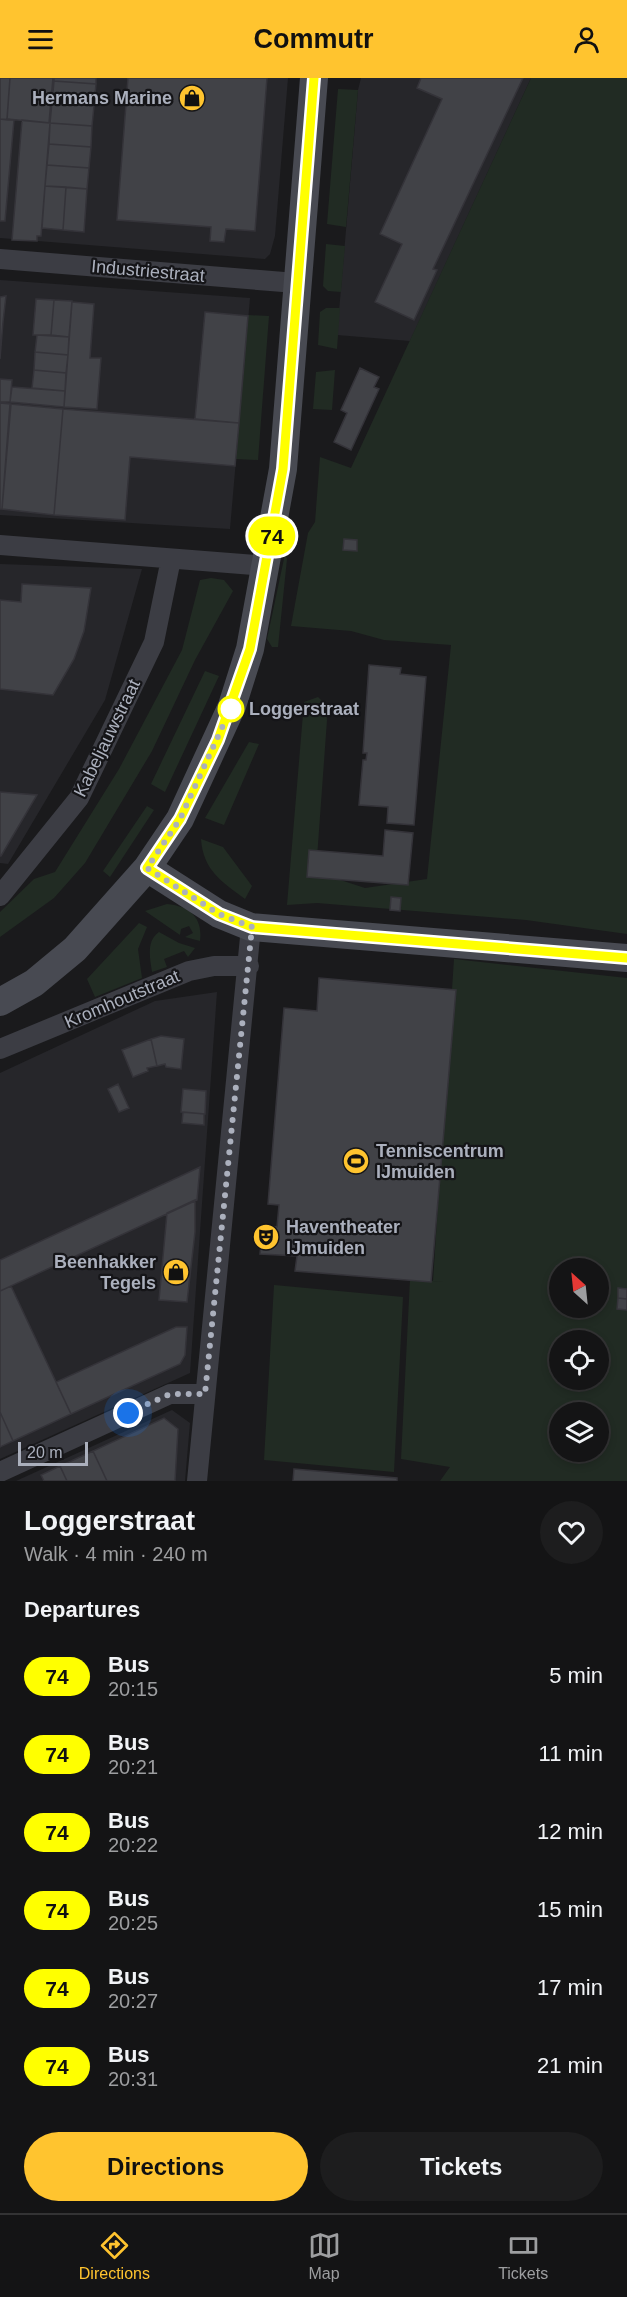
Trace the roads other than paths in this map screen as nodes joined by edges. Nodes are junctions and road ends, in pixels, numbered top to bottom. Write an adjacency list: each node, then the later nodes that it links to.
1 (314, 78): 3 (street)
2 (0, 259): 3 (street, Industriestraat)
3 (296, 283): 6 (street)
4 (0, 545): 5 (street)
5 (171, 559): 6 (street); 8 (street, Kabeljauwstraat)
6 (267, 566): 7 (street)
7 (147, 868): 9 (street); 12 (street)
8 (0, 896)
9 (252, 927): 10 (street); 11 (street)
10 (627, 958)
11 (249, 966): 13 (street, Kromhoutstraat); 14 (street)
12 (0, 1002)
13 (0, 1049)
14 (205, 1394): 15 (street); 16 (street)
15 (0, 1472)
16 (197, 1481)

